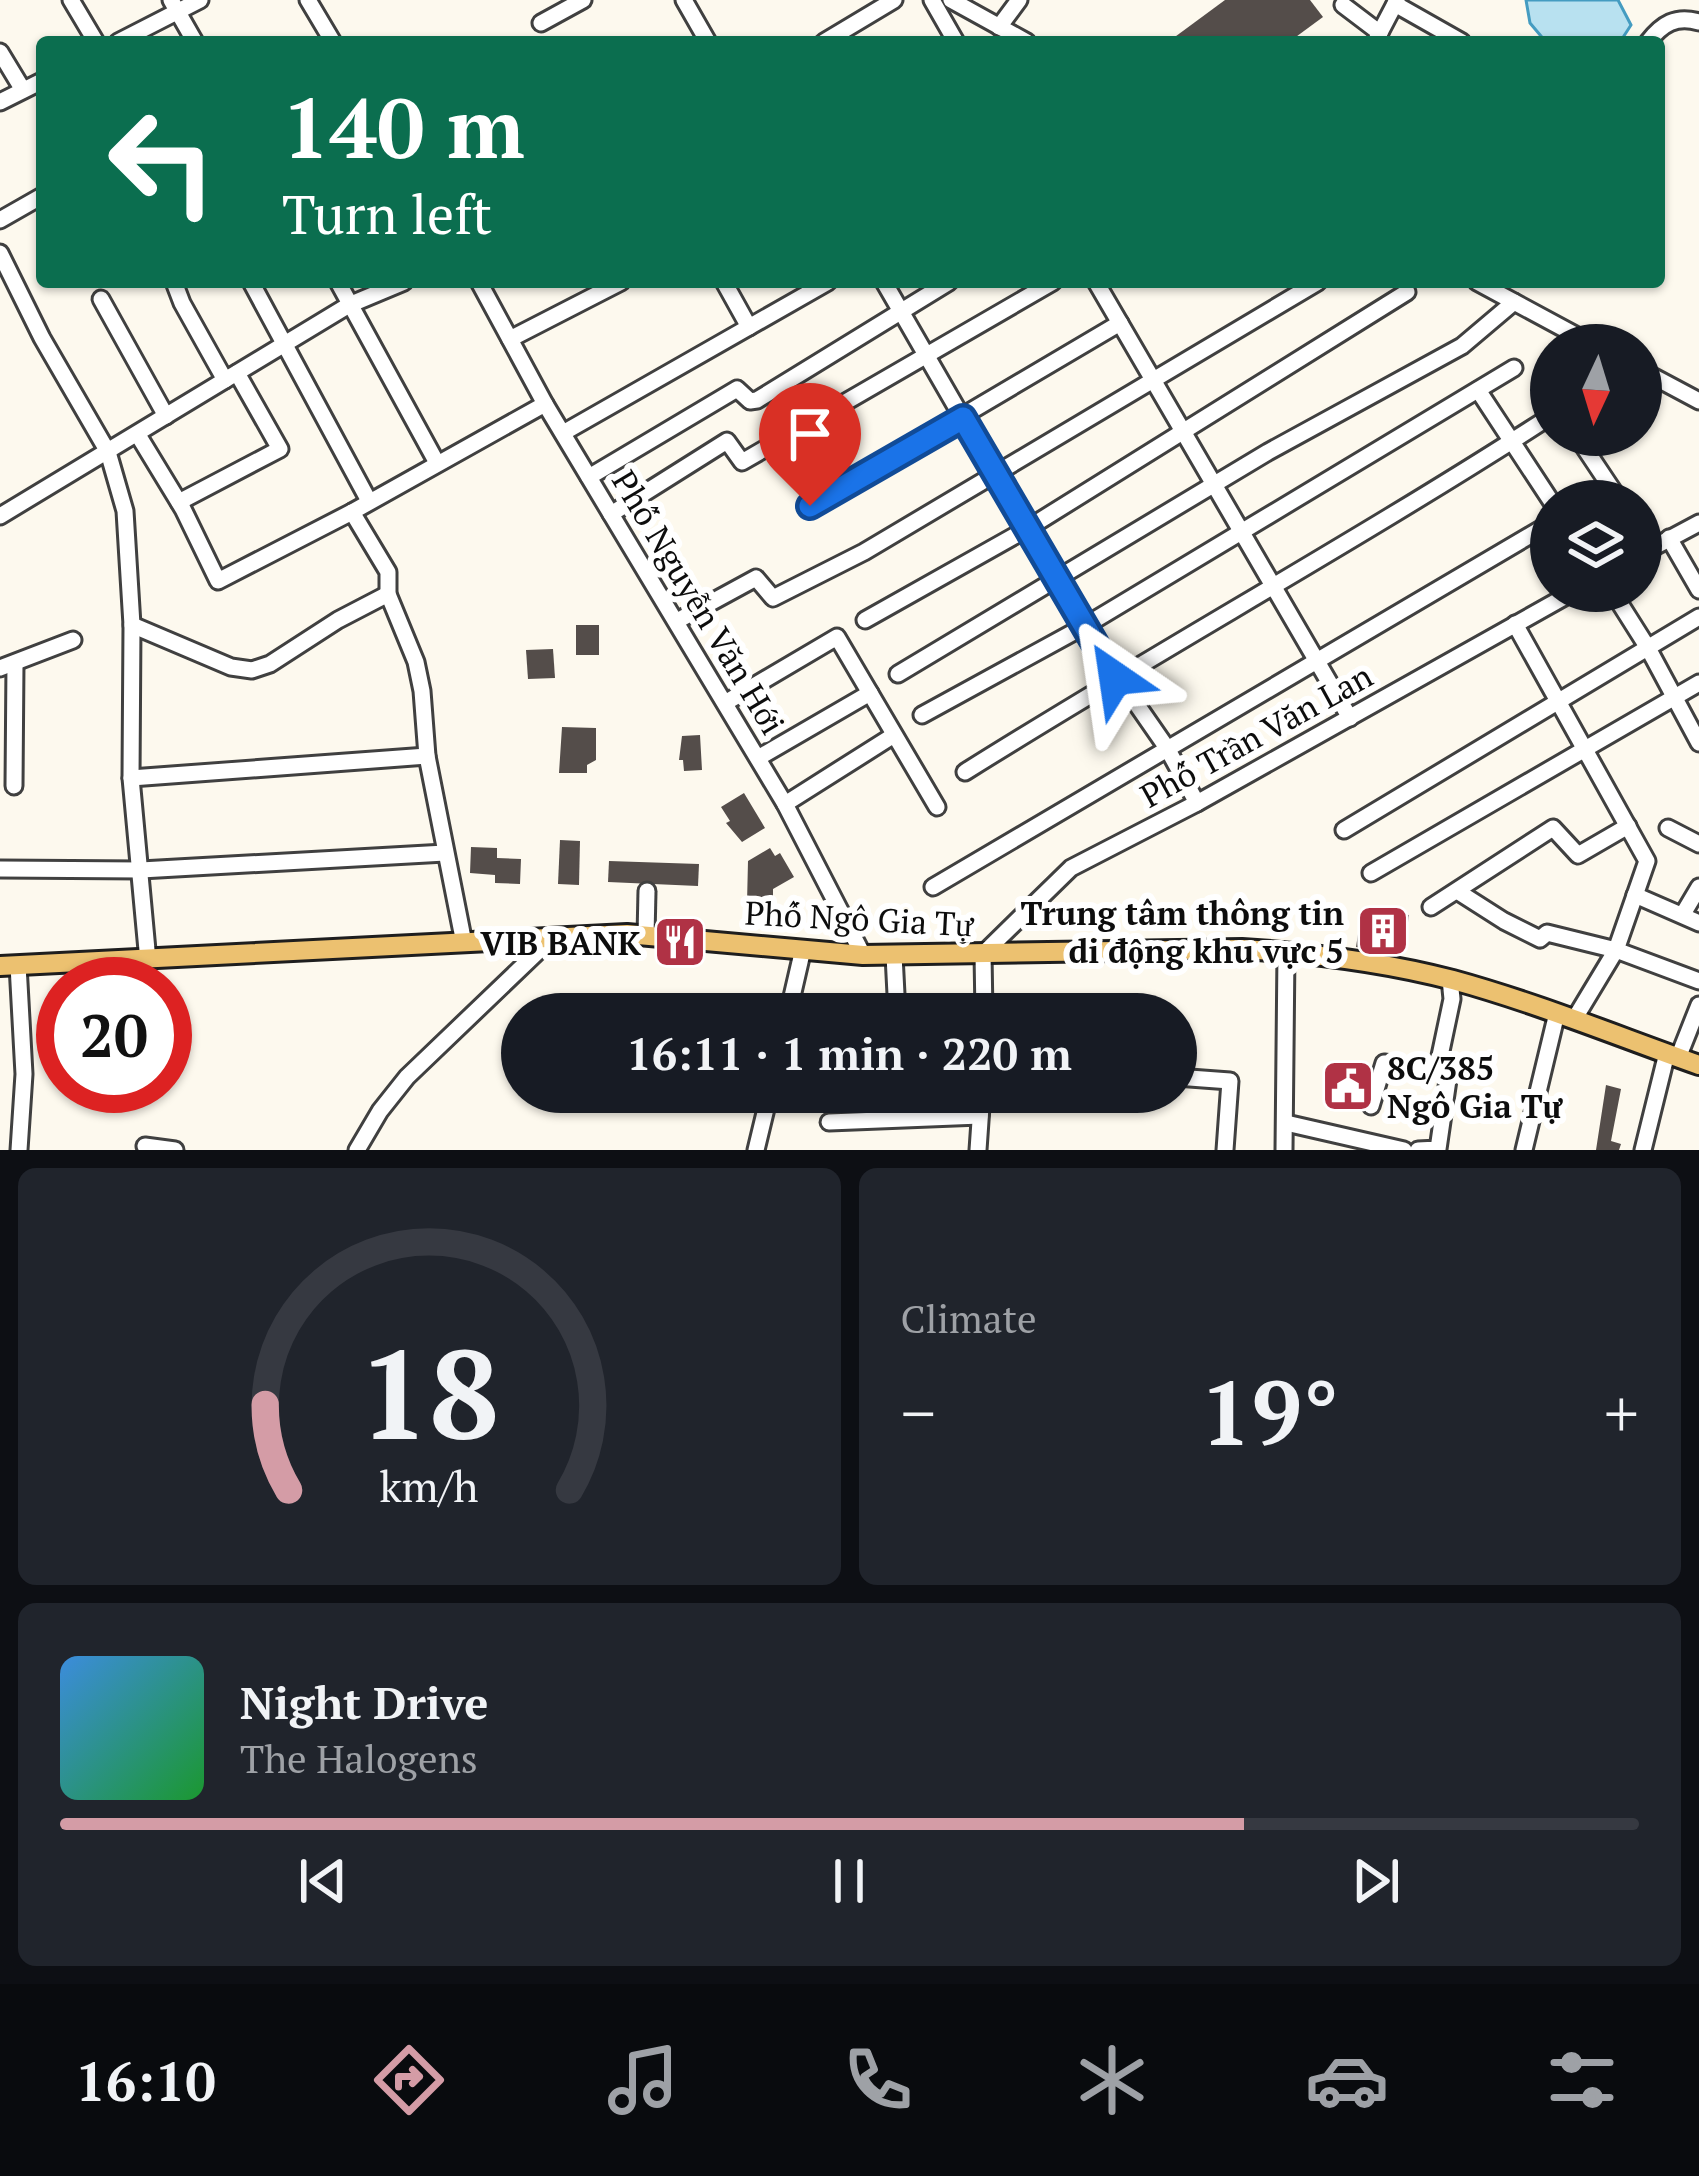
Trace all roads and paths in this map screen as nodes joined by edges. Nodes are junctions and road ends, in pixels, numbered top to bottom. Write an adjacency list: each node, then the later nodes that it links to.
1 (71, 0): 18 (street)
2 (200, 0): 13 (street)
3 (308, 0): 21 (street)
4 (583, 0): 16 (street)
5 (684, 0): 22 (street)
6 (895, 0): 23 (street)
7 (932, 0): 24 (street)
8 (951, 0): 14 (street)
9 (990, 0): 14 (street)
10 (1019, 0): 17 (street)
11 (1396, 2): 27 (street); 28 (street)
12 (1343, 5): 26 (street)
13 (175, 6): 19 (street); 20 (street)
14 (982, 18): 17 (street)
15 (1699, 22): 29 (street)
16 (541, 23)
17 (999, 27): 25 (street)
18 (92, 36)
19 (128, 36)
20 (191, 36)
21 (329, 36)
22 (705, 36)
23 (834, 36)
24 (953, 36)
25 (1016, 36)
26 (1377, 36)
27 (1379, 36)
28 (1452, 36)
29 (1654, 36)
30 (0, 52): 32 (street)
31 (36, 84): 32 (street)
32 (23, 90): 33 (street)
33 (0, 103)
34 (36, 199): 35 (street)
35 (0, 220)
36 (0, 253): 76 (street)
37 (177, 288): 63 (street)
38 (254, 288): 60 (street)
39 (341, 288): 54 (street)
40 (389, 288): 54 (street)
41 (482, 288): 59 (street, Phố Nguyễn Văn Hới)
42 (609, 288): 59 (street)
43 (727, 288): 58 (street)
44 (817, 288): 58 (street)
45 (887, 288): 55 (street)
46 (939, 288): 55 (street)
47 (1042, 288): 61 (street)
48 (1100, 288): 56 (street)
49 (1308, 288): 64 (street)
50 (1488, 288): 53 (street)
51 (1407, 292): 72 (street)
52 (101, 299): 69 (street)
53 (1514, 302): 57 (street); 81 (street)
54 (350, 304): 60 (street); 77 (street)
55 (899, 312): 61 (street); 79 (street)
56 (1120, 323): 64 (street); 70 (street)
57 (1555, 324)
58 (748, 327): 73 (street)
59 (510, 339): 68 (street, Phố Nguyễn Văn Hới)
60 (285, 344): 63 (street); 82 (street)
61 (926, 354): 70 (street); 86 (street)
62 (1514, 368): 66 (street)
63 (231, 377): 69 (street); 83 (street)
64 (1152, 378): 72 (street); 78 (street)
65 (1662, 381): 67 (street)
66 (1478, 390): 75 (street); 90 (street)
67 (1699, 401)
68 (545, 404): 73 (street, Phố Nguyễn Văn Hới); 77 (street)
69 (166, 416): 74 (street)
70 (963, 418): 78 (street); 84 (street)
71 (1530, 430): 75 (street)
72 (1184, 432): 81 (street); 89 (street)
73 (562, 433): 79 (street, Phố Nguyễn Văn Hới)
74 (138, 435): 76 (street); 83 (street)
75 (1511, 442): 80 (street); 95 (street)
76 (108, 452): 87 (street); 104 (street)
77 (436, 464): 82 (street)
78 (996, 473): 89 (street); 102 (street)
79 (589, 477): 86 (street, Phố Nguyễn Văn Hới)
80 (1537, 480)
81 (1214, 484): 90 (street); 94 (street)
82 (369, 501): 85 (street)
83 (179, 502): 85 (street)
84 (810, 506)
85 (352, 512): 97 (street)
86 (611, 514): 102 (street, Phố Nguyễn Văn Hới)
87 (0, 517)
88 (1699, 523): 92 (street)
89 (1025, 530): 94 (street); 101 (street)
90 (1240, 530): 95 (street); 105 (street)
91 (1530, 536): 108 (street)
92 (1669, 538): 93 (street); 96 (street)
93 (1662, 542)
94 (1057, 582): 105 (street); 110 (street)
95 (1274, 588): 108 (street); 111 (street)
96 (1699, 590)
97 (388, 594): 104 (street); 123 (street)
98 (1537, 612): 103 (street, Phố Trần Văn Lan)
99 (1625, 612): 107 (street)
100 (1699, 617): 107 (street)
101 (866, 620)
102 (676, 621): 116 (street, Phố Nguyễn Văn Hới)
103 (1515, 624): 115 (street); 118 (street, Phố Trần Văn Lan)
104 (132, 625): 126 (street)
105 (1083, 627): 111 (street); 117 (street)
106 (73, 640): 109 (street)
107 (1648, 648): 114 (street); 115 (street)
108 (1316, 660): 118 (street); 121 (street)
109 (8, 666): 127 (street)
110 (898, 674)
111 (1115, 678): 121 (street); 125 (street)
112 (1699, 683): 114 (street)
113 (870, 693): 116 (street); 119 (street); 124 (street)
114 (1674, 694): 120 (street); 122 (street)
115 (1558, 702): 122 (street); 133 (street)
116 (725, 703): 124 (street, Phố Nguyễn Văn Hới)
117 (922, 716)
118 (1350, 718): 128 (street, Phố Trần Văn Lan)
119 (894, 735): 129 (street); 130 (street)
120 (1699, 743)
121 (1167, 748): 128 (street); 139 (street)
122 (1586, 750): 131 (street); 138 (street)
123 (427, 756): 126 (street); 135 (street)
124 (758, 758): 129 (street, Phố Nguyễn Văn Hới)
125 (965, 772)
126 (131, 778): 137 (street)
127 (14, 786)
128 (1197, 803): 153 (street, Phố Trần Văn Lan)
129 (785, 805): 154 (street, Phố Nguyễn Văn Hới)
130 (937, 807)
131 (1628, 826): 142 (street); 143 (street)
132 (1668, 828): 134 (street)
133 (1344, 830)
134 (1699, 844)
135 (445, 853): 137 (street); 149 (street)
136 (0, 869): 137 (street)
137 (141, 870): 156 (street)
138 (1371, 873)
139 (933, 887)
140 (1699, 887): 145 (street)
141 (647, 891): 147 (street)
142 (1457, 891): 144 (street); 151 (street)
143 (1635, 895): 145 (street); 151 (street)
144 (1431, 907)
145 (1683, 914): 146 (street)
146 (1699, 923)
147 (646, 936): 148 (main road, Phố Ngô Gia Tự); 150 (main road, Phố Ngô Gia Tự)
148 (551, 939): 149 (main road, Phố Ngô Gia Tự); 181 (street)
149 (464, 943): 157 (main road, Phố Ngô Gia Tự)
150 (803, 949): 154 (main road, Phố Ngô Gia Tự); 161 (street)
151 (1616, 950): 160 (street); 165 (street)
152 (1286, 952): 153 (main road, Phố Ngô Gia Tự); 159 (main road, Phố Ngô Gia Tự); 177 (street)
153 (983, 954): 155 (main road, Phố Ngô Gia Tự); 163 (street)
154 (863, 955): 155 (main road, Phố Ngô Gia Tự)
155 (894, 955): 162 (street)
156 (148, 957)
157 (192, 958)
158 (9, 965): 179 (street)
159 (1450, 979): 165 (main road, Phố Ngô Gia Tự); 170 (street)
160 (1699, 981)
161 (793, 993)
162 (896, 993)
163 (984, 993)
164 (1699, 1005): 166 (street)
165 (1566, 1015): 166 (main road, Phố Ngô Gia Tự); 188 (street)
166 (1672, 1055): 167 (main road, Phố Ngô Gia Tự); 189 (street)
167 (1699, 1065)
168 (1449, 1073): 187 (street)
169 (1197, 1079): 184 (street)
170 (1371, 1106)
171 (765, 1113): 182 (street)
172 (901, 1113): 175 (street)
173 (980, 1113): 174 (street)
174 (980, 1116): 175 (street); 183 (street)
175 (901, 1118): 176 (street)
176 (829, 1122)
177 (1286, 1123): 185 (street); 186 (street)
178 (145, 1146): 180 (street)
179 (19, 1150)
180 (175, 1150)
181 (357, 1150)
182 (756, 1150)
183 (979, 1150)
184 (1226, 1150)
185 (1283, 1150)
186 (1404, 1150)
187 (1418, 1150)
188 (1524, 1150)
189 (1642, 1150)

